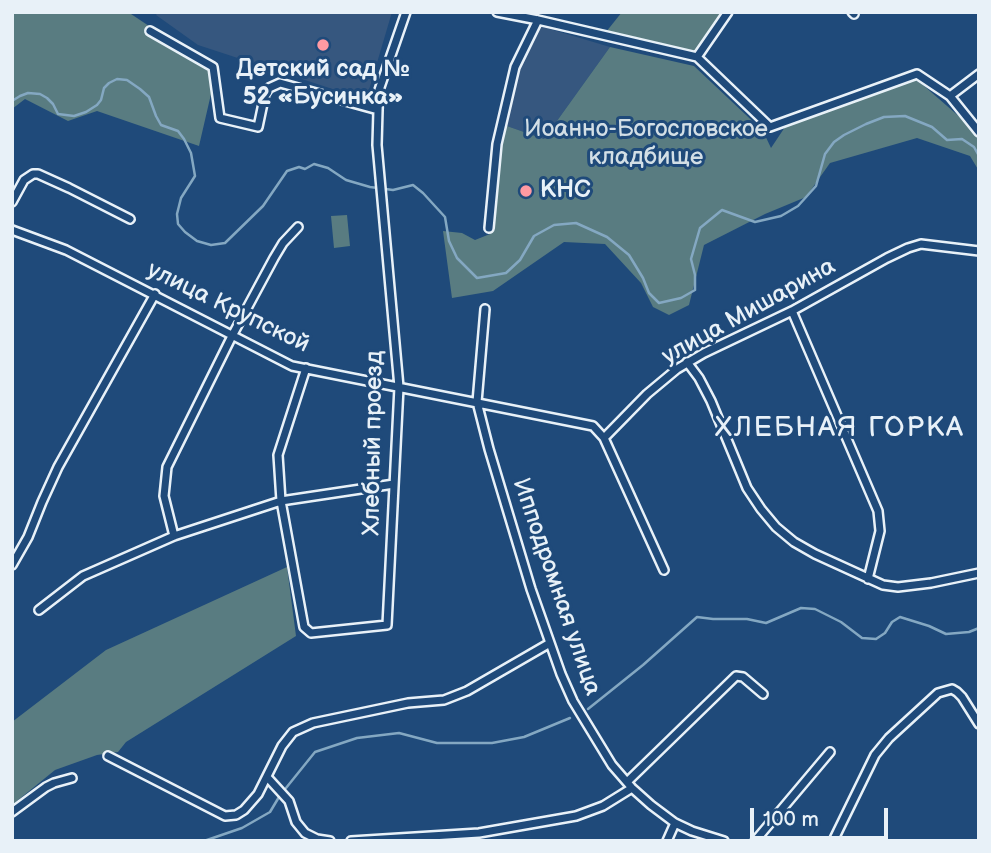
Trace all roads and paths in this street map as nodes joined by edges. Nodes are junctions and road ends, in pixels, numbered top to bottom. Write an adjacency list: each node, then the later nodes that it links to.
1 (406, 12): 9 (street, Хлебный проезд)
2 (497, 12): 4 (street)
3 (727, 12): 6 (street)
4 (538, 20): 6 (street); 14 (street)
5 (150, 31): 9 (street)
6 (696, 57): 8 (street)
7 (979, 74): 8 (street)
8 (950, 96): 10 (street)
9 (378, 110): 23 (street, Хлебный проезд)
10 (979, 132)
11 (12, 202): 12 (street)
12 (130, 219)
13 (298, 227): 20 (street)
14 (489, 228)
15 (12, 230): 17 (street, улица Крупской)
16 (979, 251): 19 (street, улица Мишарина)
17 (155, 295): 20 (street, улица Крупской); 29 (street)
18 (485, 309): 24 (street, Ипподромная улица)
19 (792, 311): 21 (street, улица Мишарина); 32 (street)
20 (232, 336): 22 (street, улица Крупской); 28 (street)
21 (687, 362): 25 (street, улица Мишарина); 32 (street)
22 (306, 368): 23 (street, улица Крупской); 27 (street)
23 (399, 387): 24 (street, улица Крупской); 26 (street, Хлебный проезд)
24 (477, 402): 25 (street); 34 (street, Ипподромная улица)
25 (604, 438): 30 (street)
26 (394, 484): 27 (street); 27 (street, Хлебный проезд)
27 (281, 501): 28 (street)
28 (174, 536): 33 (street)
29 (12, 565)
30 (664, 570)
31 (979, 573): 32 (street)
32 (868, 579)
33 (39, 610)
34 (550, 643): 39 (street); 41 (street, Ипподромная улица)
35 (763, 694): 41 (street)
36 (979, 724): 49 (street)
37 (830, 752): 48 (street)
38 (108, 756): 39 (street)
39 (267, 777): 44 (street)
40 (72, 778): 42 (street)
41 (629, 785): 43 (street, Ипподромная улица); 45 (street)
42 (12, 812)
43 (675, 823): 46 (street); 47 (street, Ипподромная улица)
44 (330, 841)
45 (351, 841)
46 (667, 841)
47 (724, 841)
48 (755, 841)
49 (833, 841)

